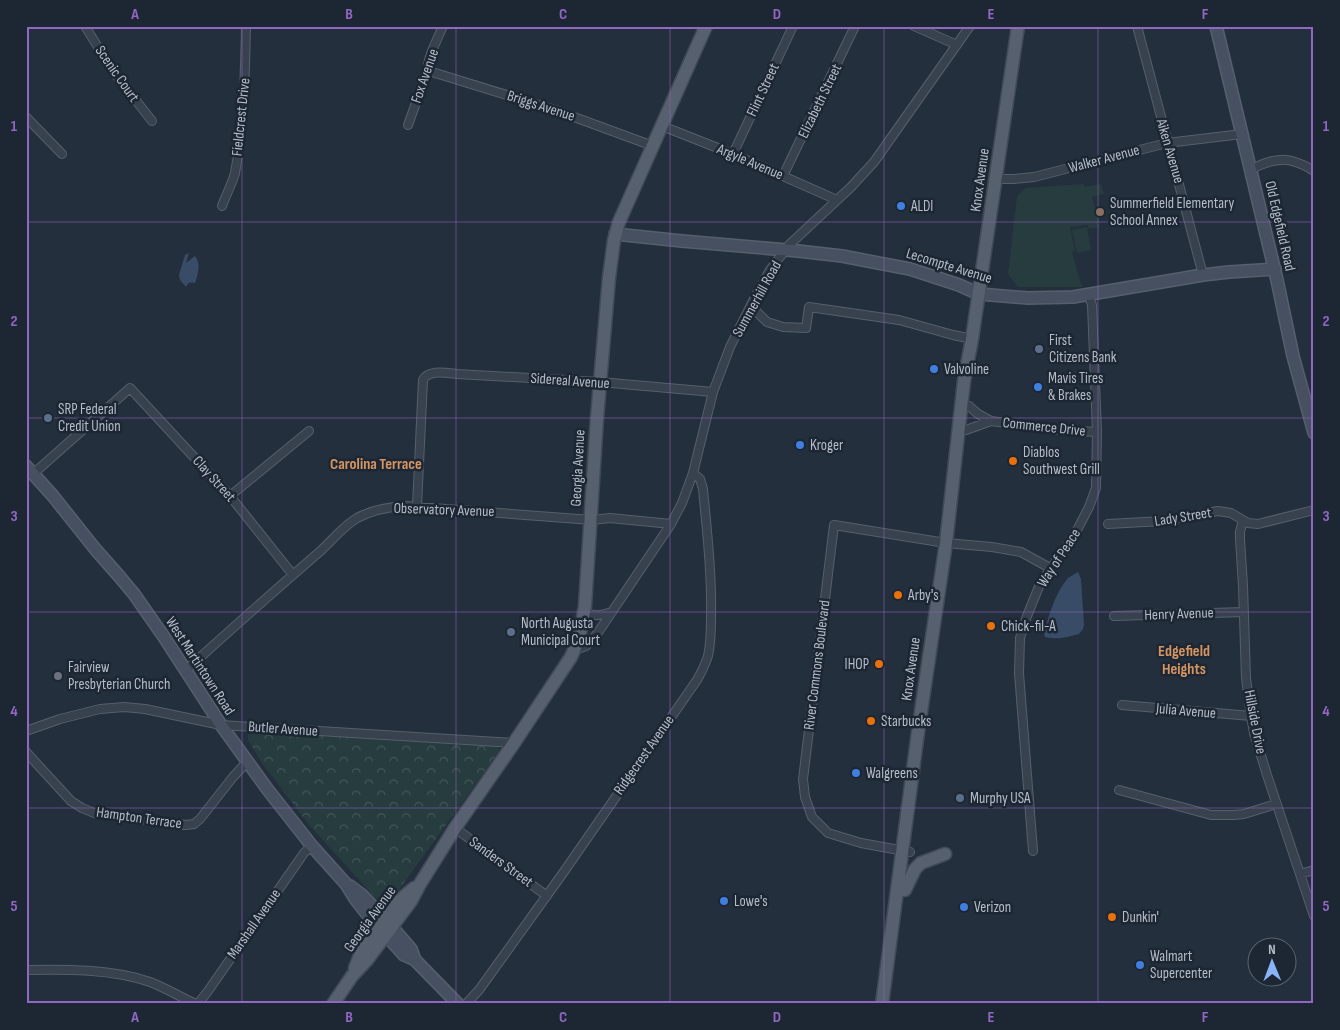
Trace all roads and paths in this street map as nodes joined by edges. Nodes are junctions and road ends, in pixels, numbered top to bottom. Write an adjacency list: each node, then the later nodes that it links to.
1 (85, 26): 15 (street, Scenic Court)
2 (246, 26): 28 (street, Fieldcrest Drive)
3 (443, 26): 13 (street, Fox Avenue)
4 (706, 26): 17 (main road, Georgia Avenue)
5 (793, 26): 22 (street, Flint Street)
6 (855, 26): 25 (street, Elizabeth Street)
7 (914, 26): 12 (street)
8 (970, 26): 12 (street, Summerhill Road)
9 (1018, 26): 26 (main road, Knox Avenue)
10 (1137, 26): 19 (street, Aiken Avenue)
11 (1216, 26): 18 (street, Old Edgefield Road)
12 (957, 46): 27 (street, Summerhill Road)
13 (428, 69): 16 (street, Fox Avenue); 20 (street, Briggs Avenue)
14 (26, 117): 21 (street)
15 (152, 121)
16 (408, 125)
17 (662, 126): 20 (main road, Georgia Avenue); 22 (street, Argyle Avenue)
18 (1242, 134): 19 (street, Walker Avenue); 23 (street, Old Edgefield Road)
19 (1167, 143): 26 (street, Walker Avenue); 32 (street, Aiken Avenue)
20 (653, 146): 29 (main road, Georgia Avenue)
21 (62, 154)
22 (732, 154): 25 (street, Argyle Avenue)
23 (1251, 170): 24 (street); 31 (street, Old Edgefield Road)
24 (1314, 171)
25 (783, 176): 27 (street, Argyle Avenue)
26 (996, 179): 33 (main road, Knox Avenue)
27 (837, 200): 30 (street, Summerhill Road)
28 (222, 206)
29 (615, 234): 30 (street, Lecompte Avenue); 37 (main road, Georgia Avenue)
30 (785, 249): 33 (street, Lecompte Avenue); 35 (street, Summerhill Road)
31 (1274, 269): 32 (street, Lecompte Avenue); 44 (street, Old Edgefield Road)
32 (1203, 275): 34 (street, Lecompte Avenue)
33 (979, 294): 34 (street, Lecompte Avenue); 36 (main road, Knox Avenue)
34 (1088, 294): 43 (street, Way of Peace)
35 (751, 306): 36 (street); 38 (street, Summerhill Road)
36 (972, 339): 39 (main road, Knox Avenue); 54 (main road, Knox Avenue)
37 (600, 382): 38 (street, Sidereal Avenue); 48 (street, Sidereal Avenue); 50 (main road, Georgia Avenue)
38 (713, 392): 46 (street, Summerhill Road)
39 (969, 406): 40 (street, Commerce Drive); 41 (main road, Knox Avenue)
40 (991, 421): 41 (street, Commerce Drive); 43 (street, Commerce Drive)
41 (966, 430): 54 (main road, Knox Avenue)
42 (309, 431): 47 (street)
43 (1097, 432): 55 (street, Way of Peace)
44 (1314, 433)
45 (30, 470): 47 (street, Clay Street); 62 (street, West Martintown Road)
46 (693, 473): 52 (street, Summerhill Road); 80 (street, Ridgecrest Avenue)
47 (230, 496): 56 (street, Clay Street)
48 (417, 506): 50 (street, Observatory Avenue); 56 (street, Observatory Avenue)
49 (1314, 510): 51 (street, Lady Street)
50 (592, 520): 52 (street, Observatory Avenue); 59 (main road, Georgia Avenue)
51 (1243, 520): 53 (street, Lady Street); 58 (street, Hillside Drive)
52 (671, 524): 57 (street, Summerhill Road)
53 (1108, 524)
54 (950, 544): 55 (street); 74 (main road, Knox Avenue); 74 (street, River Commons Boulevard)
55 (1050, 568): 75 (street, Way of Peace)
56 (293, 574): 62 (street, Observatory Avenue)
57 (612, 612): 59 (street); 61 (street, Summerhill Road)
58 (1244, 612): 60 (street, Henry Avenue); 64 (street, Hillside Drive)
59 (585, 613): 61 (main road, Georgia Avenue)
60 (1114, 616)
61 (575, 650): 67 (main road, Georgia Avenue)
62 (186, 670): 65 (street, West Martintown Road)
63 (1122, 705): 64 (street, Julia Avenue)
64 (1251, 716): 71 (street, Hillside Drive)
65 (221, 725): 66 (street, Butler Avenue); 67 (street, Butler Avenue); 69 (street, West Martintown Road)
66 (26, 731)
67 (514, 743): 72 (main road, Georgia Avenue)
68 (26, 752): 69 (street, Hampton Terrace)
69 (247, 762): 73 (street, West Martintown Road)
70 (1119, 790): 71 (street)
71 (1276, 804): 78 (street, Hillside Drive)
72 (455, 828): 80 (street, Sanders Street); 82 (main road, Georgia Avenue)
73 (312, 846): 82 (street, West Martintown Road); 85 (street, Marshall Avenue)
74 (906, 852): 79 (main road, Knox Avenue); 88 (main road, Knox Avenue)
75 (1033, 852)
76 (945, 854): 79 (main road)
77 (1314, 870): 78 (street)
78 (1300, 874): 81 (street, Hillside Drive)
79 (905, 890): 89 (main road, Knox Avenue)
80 (547, 896): 87 (street, Ridgecrest Avenue)
81 (1314, 916)
82 (386, 927): 84 (main road, Georgia Avenue); 86 (street, West Martintown Road)
83 (26, 970): 85 (street)
84 (334, 1003)
85 (197, 1004)
86 (458, 1004)
87 (466, 1004)
88 (882, 1004)
89 (890, 1004)

